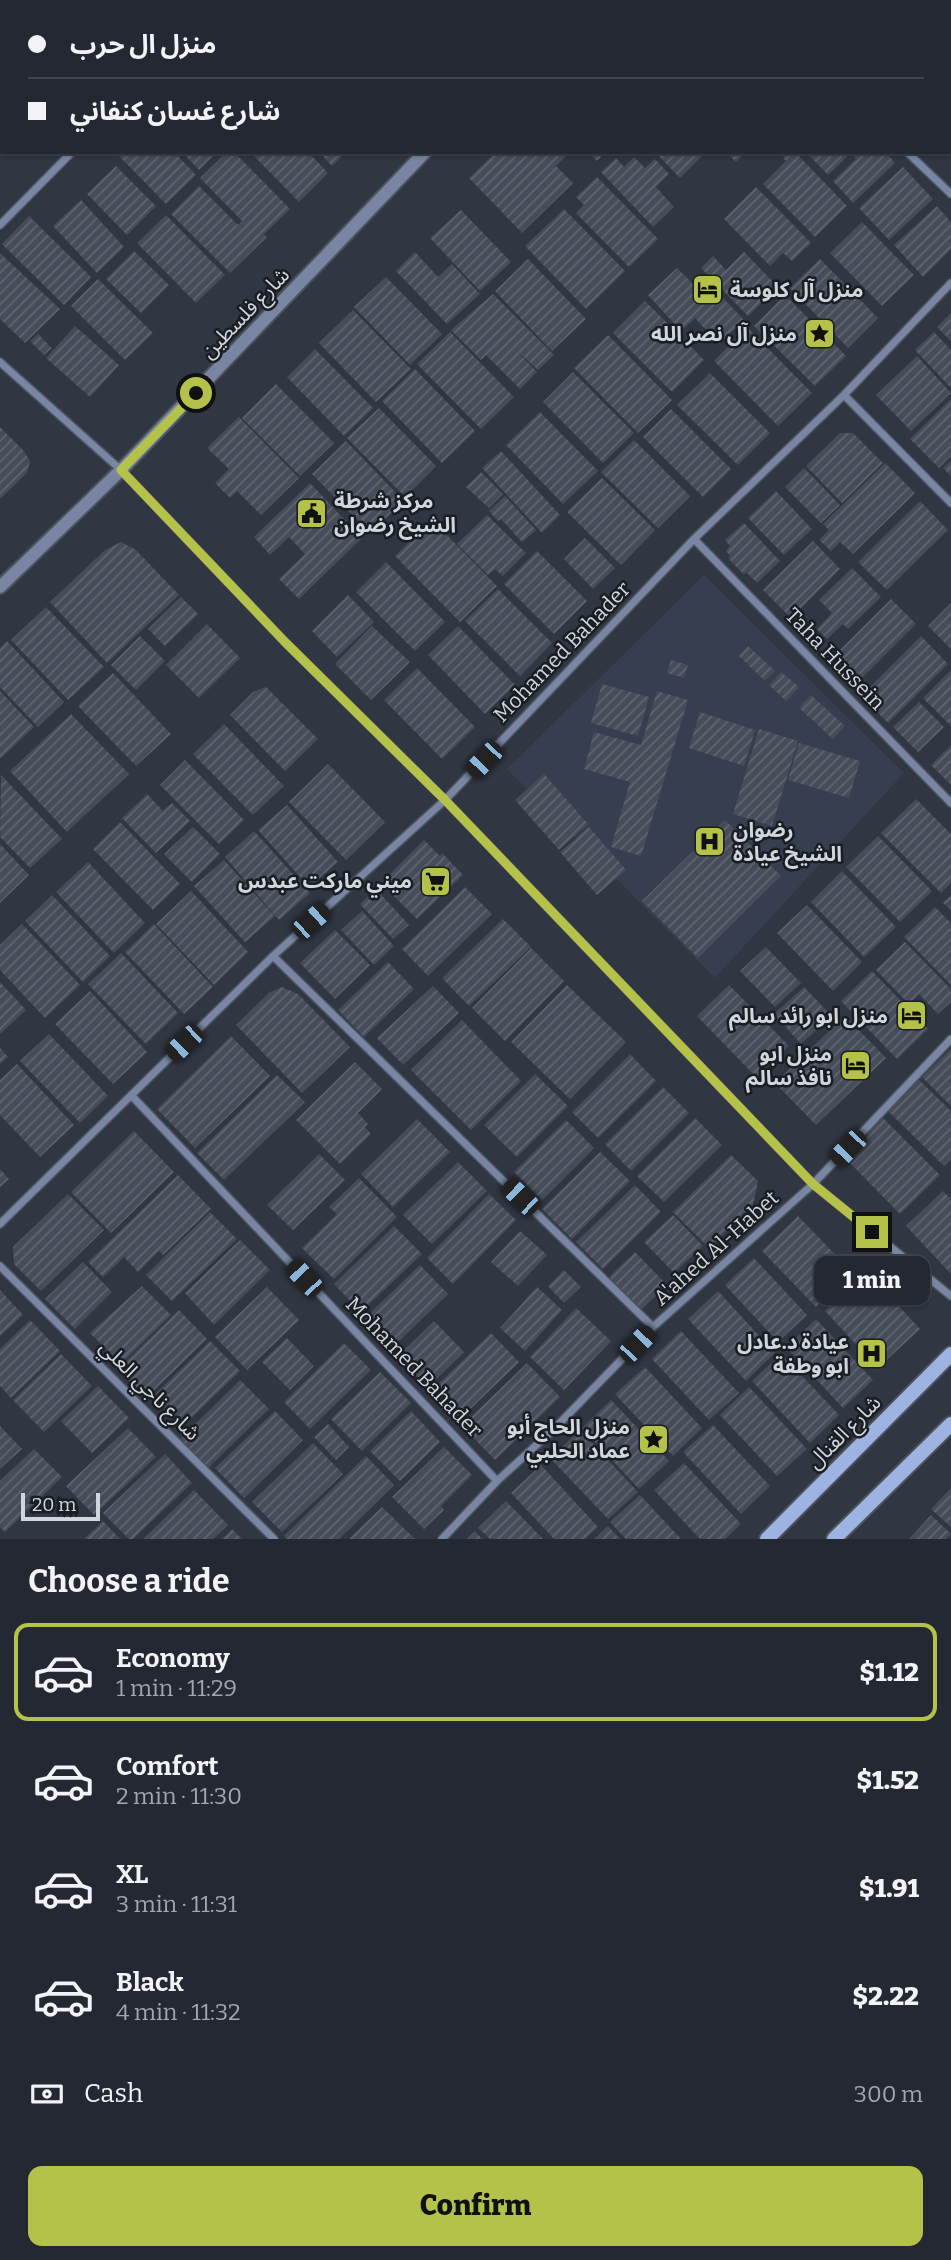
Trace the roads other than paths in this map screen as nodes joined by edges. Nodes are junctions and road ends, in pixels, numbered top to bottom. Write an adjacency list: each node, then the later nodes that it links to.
1 (70, 154): 5 (street)
2 (423, 154): 9 (street, شارع فلسطين)
3 (909, 154): 4 (street)
4 (951, 194)
5 (0, 225)
6 (951, 283): 8 (street, Mohamed Bahader)
7 (0, 362): 9 (street)
8 (844, 395): 10 (street); 11 (street, Mohamed Bahader)
9 (121, 470): 12 (street, شارع فلسطين); 13 (street)
10 (951, 503)
11 (694, 539): 13 (street, Mohamed Bahader); 14 (street, Taha Hussein)
12 (0, 587)
13 (445, 800): 15 (street, Mohamed Bahader); 18 (street)
14 (951, 803)
15 (273, 956): 17 (street, Mohamed Bahader); 22 (street)
16 (951, 1039): 18 (street, A'ahed Al-Habet)
17 (131, 1096): 19 (street, Mohamed Bahader); 25 (street, Mohamed Bahader)
18 (813, 1184): 21 (street); 22 (street, A'ahed Al-Habet)
19 (0, 1224)
20 (0, 1266): 26 (street, شارع ناجي العلي)
21 (951, 1296)
22 (653, 1327): 25 (street, A'ahed Al-Habet)
23 (951, 1354): 28 (main road, شارع القنال)
24 (951, 1424): 29 (main road)
25 (497, 1481): 27 (street, A'ahed Al-Habet)
26 (274, 1539)
27 (442, 1539)
28 (768, 1539)
29 (834, 1539)

